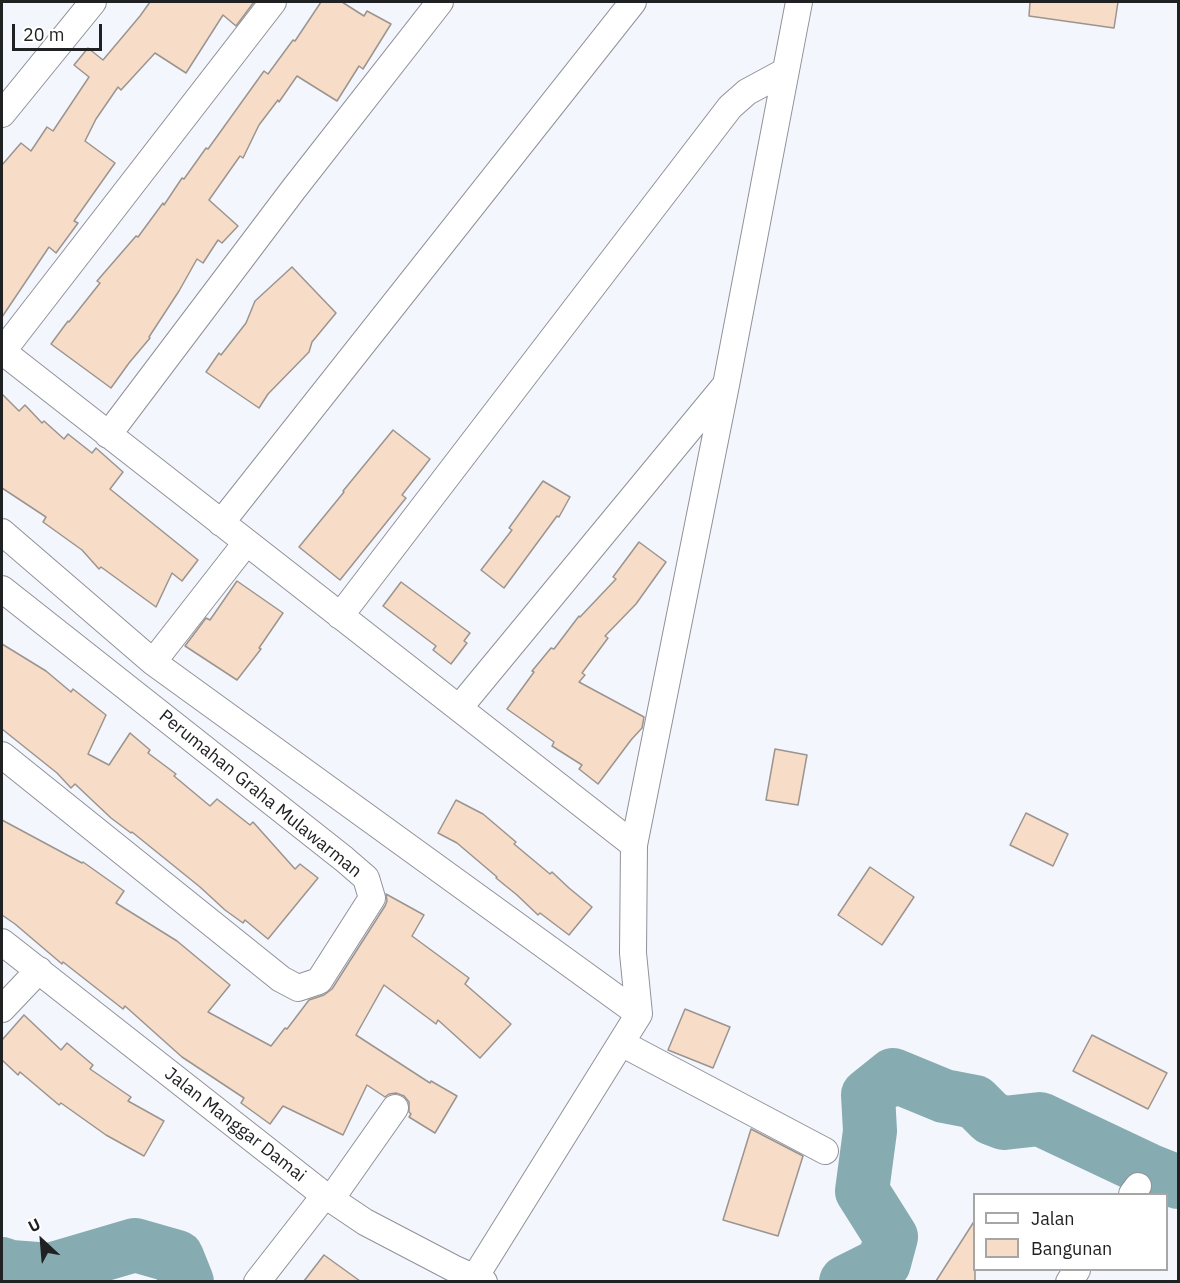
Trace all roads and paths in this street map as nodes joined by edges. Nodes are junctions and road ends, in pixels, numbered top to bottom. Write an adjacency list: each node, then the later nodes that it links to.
1 (93, 2): 7 (street)
2 (273, 2): 8 (street)
3 (440, 2): 10 (street)
4 (633, 2): 11 (street)
5 (799, 2): 6 (street)
6 (784, 72): 9 (street); 15 (street)
7 (2, 114)
8 (2, 352): 10 (street)
9 (726, 385): 17 (street); 19 (street)
10 (108, 435): 11 (street)
11 (221, 523): 13 (street)
12 (2, 531): 16 (street)
13 (246, 543): 15 (street); 16 (street)
14 (2, 589): 18 (street, Perumahan Graha Mulawarman)
15 (340, 616): 17 (street)
16 (153, 662): 23 (street)
17 (459, 708): 19 (street)
18 (2, 756)
19 (634, 845): 23 (street)
20 (2, 942): 21 (street, Jalan Manggar Damai)
21 (39, 970): 22 (street); 27 (street, Jalan Manggar Damai)
22 (2, 1010)
23 (639, 1014): 24 (street)
24 (621, 1043): 26 (street); 28 (street)
25 (395, 1108): 27 (street)
26 (825, 1150)
27 (328, 1197): 28 (street, Jalan Manggar Damai); 29 (street)
28 (477, 1280)
29 (257, 1281)

